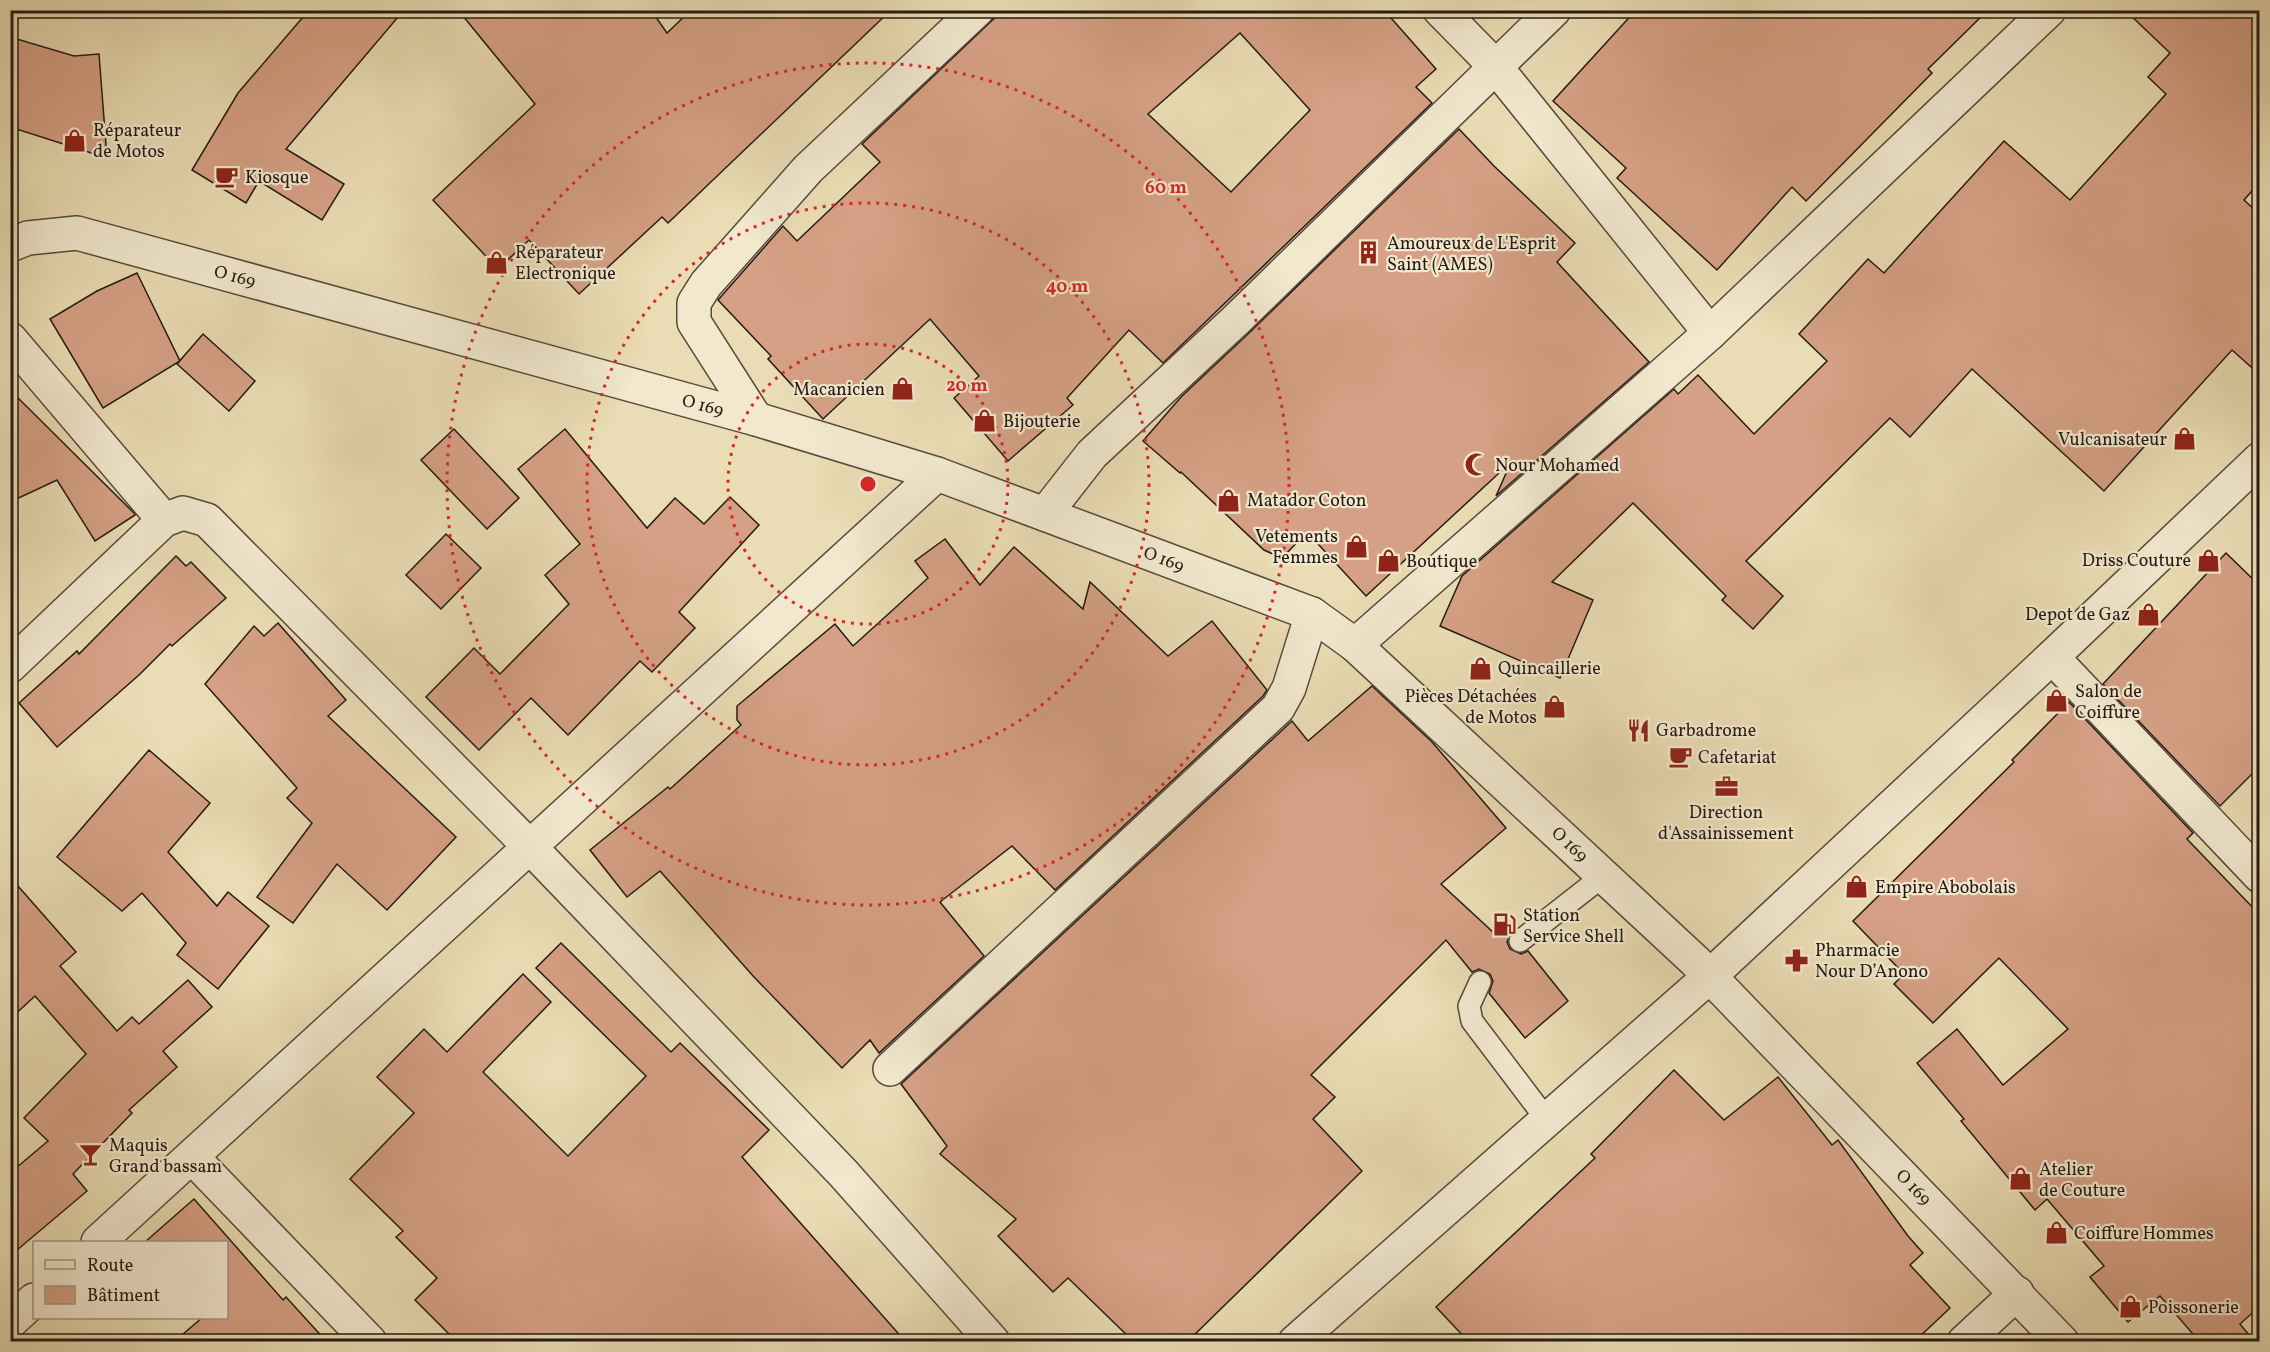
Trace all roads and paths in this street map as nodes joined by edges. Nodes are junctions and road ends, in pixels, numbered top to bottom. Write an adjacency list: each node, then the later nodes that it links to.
1 (977, 10): 9 (street)
2 (1440, 10): 5 (street)
3 (1554, 10): 5 (street)
4 (2049, 10): 7 (street)
5 (1495, 66): 7 (street); 12 (street)
6 (16, 238): 9 (street, O 169)
7 (1710, 333): 15 (street)
8 (10, 339): 13 (street)
9 (756, 419): 11 (street, O 169)
10 (2259, 459): 16 (street)
11 (937, 474): 12 (street, O 169); 18 (street)
12 (1045, 514): 14 (street, O 169)
13 (164, 520): 17 (street); 18 (street)
14 (1312, 614): 15 (street, O 169); 24 (street)
15 (1355, 645): 19 (street, O 169)
16 (2052, 657): 20 (street); 22 (street)
17 (10, 666)
18 (531, 848): 26 (street); 32 (street)
19 (1603, 876): 21 (lane); 22 (street, O 169)
20 (2259, 876)
21 (1520, 941)
22 (1710, 976): 25 (street); 28 (street, O 169)
23 (1480, 982): 25 (lane)
24 (890, 1069)
25 (1547, 1120): 33 (street)
26 (192, 1157): 27 (street); 31 (street)
27 (99, 1241)
28 (2017, 1293): 34 (street); 35 (street, O 169)
29 (33, 1301): 30 (street)
30 (10, 1322)
31 (370, 1341)
32 (993, 1341)
33 (1295, 1341)
34 (1964, 1341)
35 (2062, 1341)

